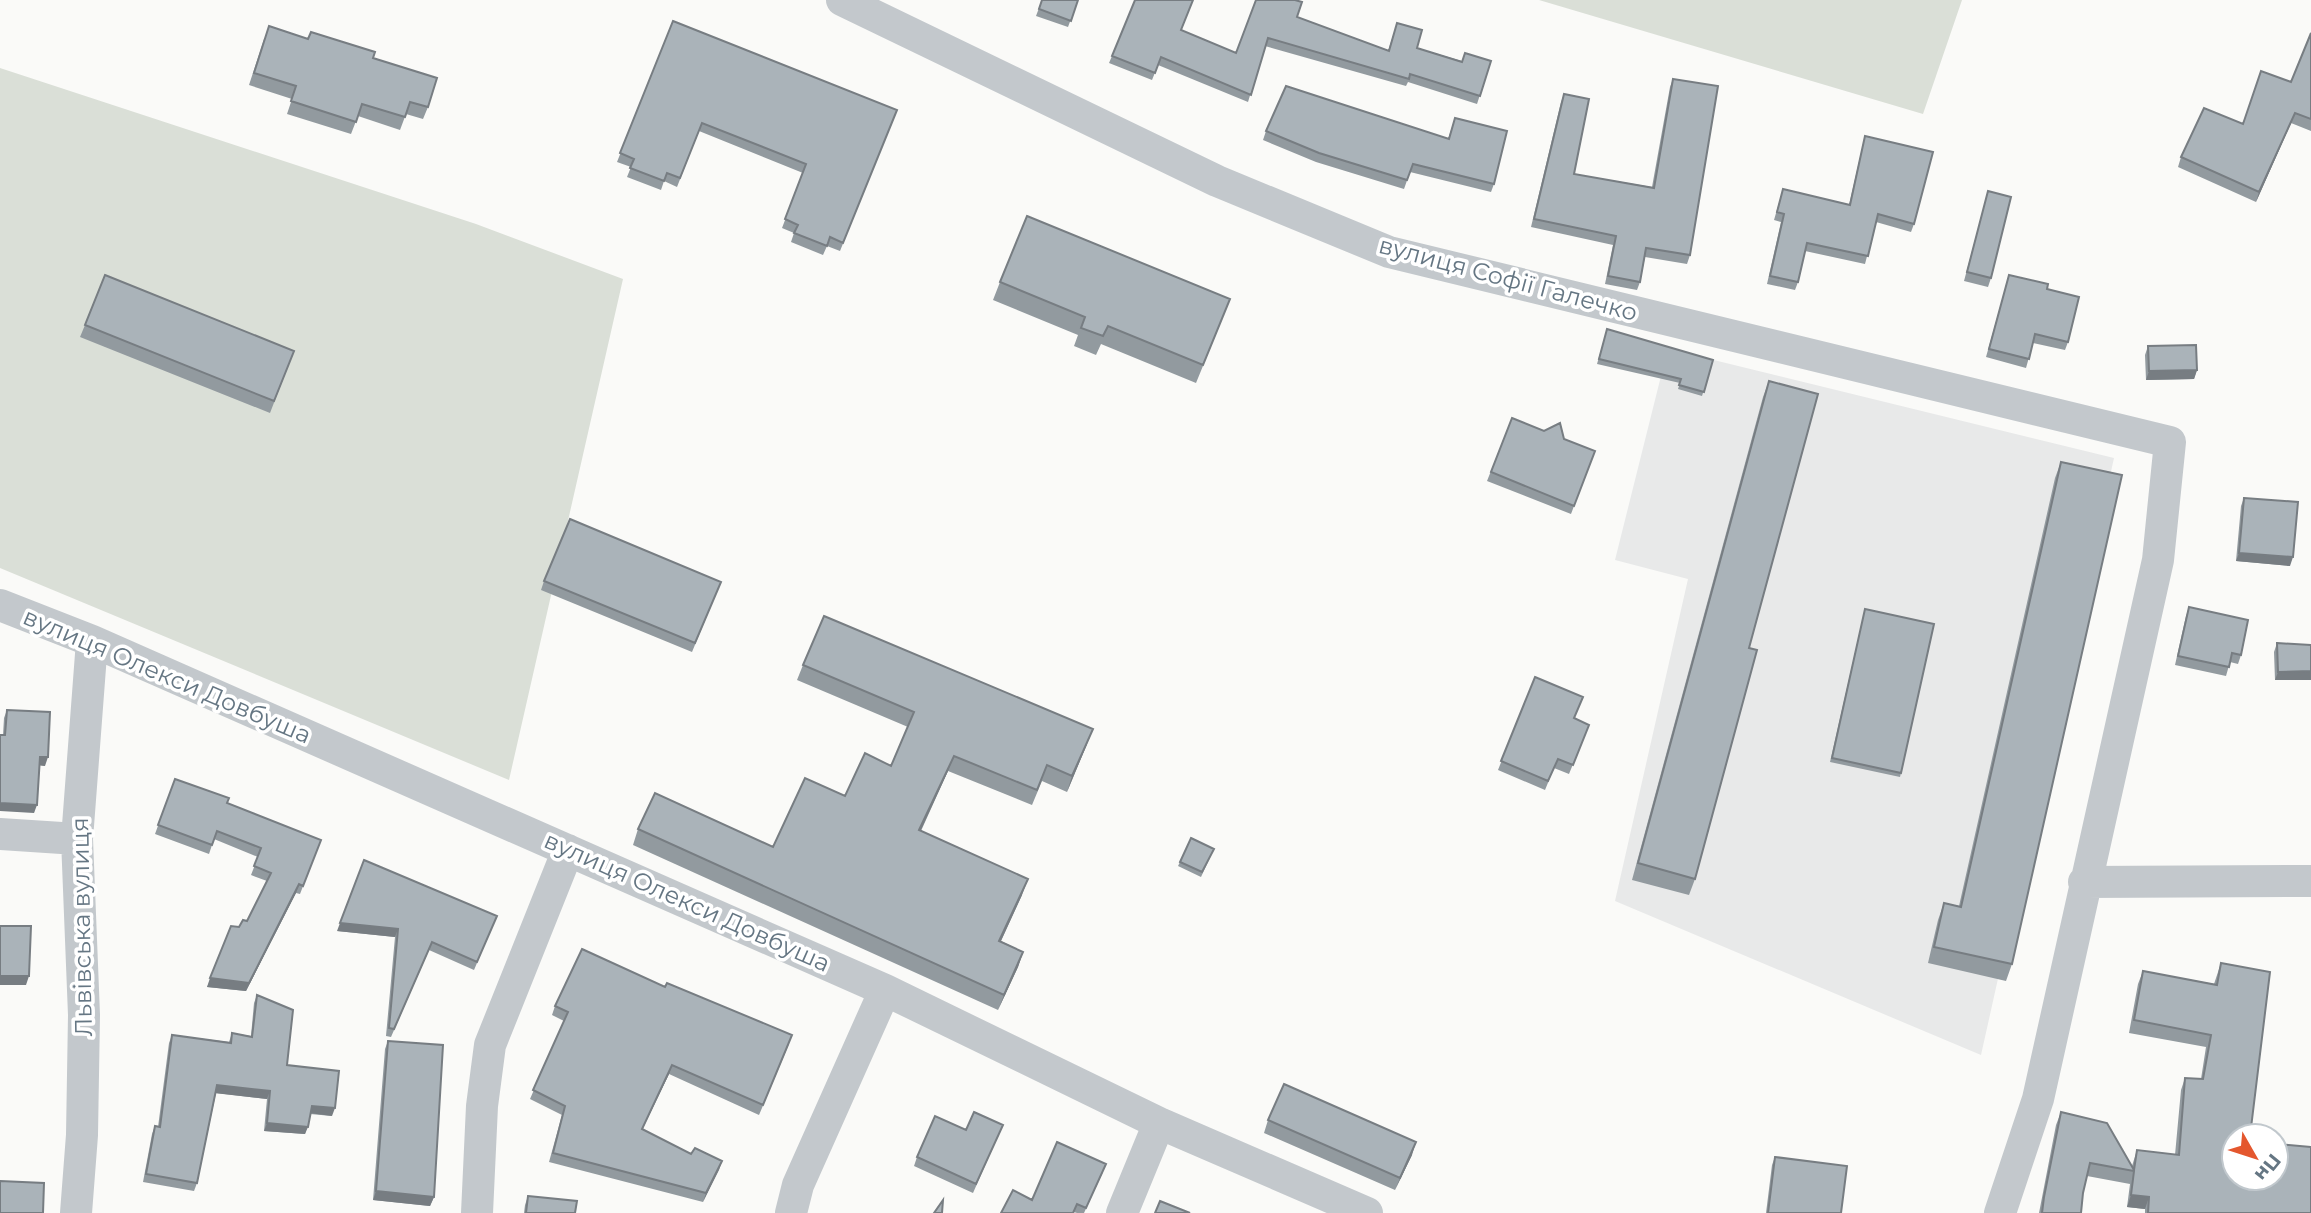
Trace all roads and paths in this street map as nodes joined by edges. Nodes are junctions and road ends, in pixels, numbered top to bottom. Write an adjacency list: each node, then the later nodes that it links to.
1 (842, 0): 8 (street, вулиця Софії Галечко)
2 (0, 605): 3 (street, вулиця Олекси Довбуша)
3 (92, 641): 5 (street, Львівська вулиця); 6 (street, вулиця Олекси Довбуша)
4 (0, 834): 5 (street)
5 (77, 839): 11 (street, Львівська вулиця)
6 (568, 850): 9 (street, вулиця Олекси Довбуша); 12 (street)
7 (2311, 881): 8 (street)
8 (2084, 882): 16 (street)
9 (884, 989): 10 (street, вулиця Олекси Довбуша); 13 (street)
10 (1159, 1123): 14 (street); 15 (street, вулиця Олекси Довбуша)
11 (76, 1213)
12 (477, 1213)
13 (791, 1213)
14 (1122, 1213)
15 (1367, 1213)
16 (2000, 1213)

